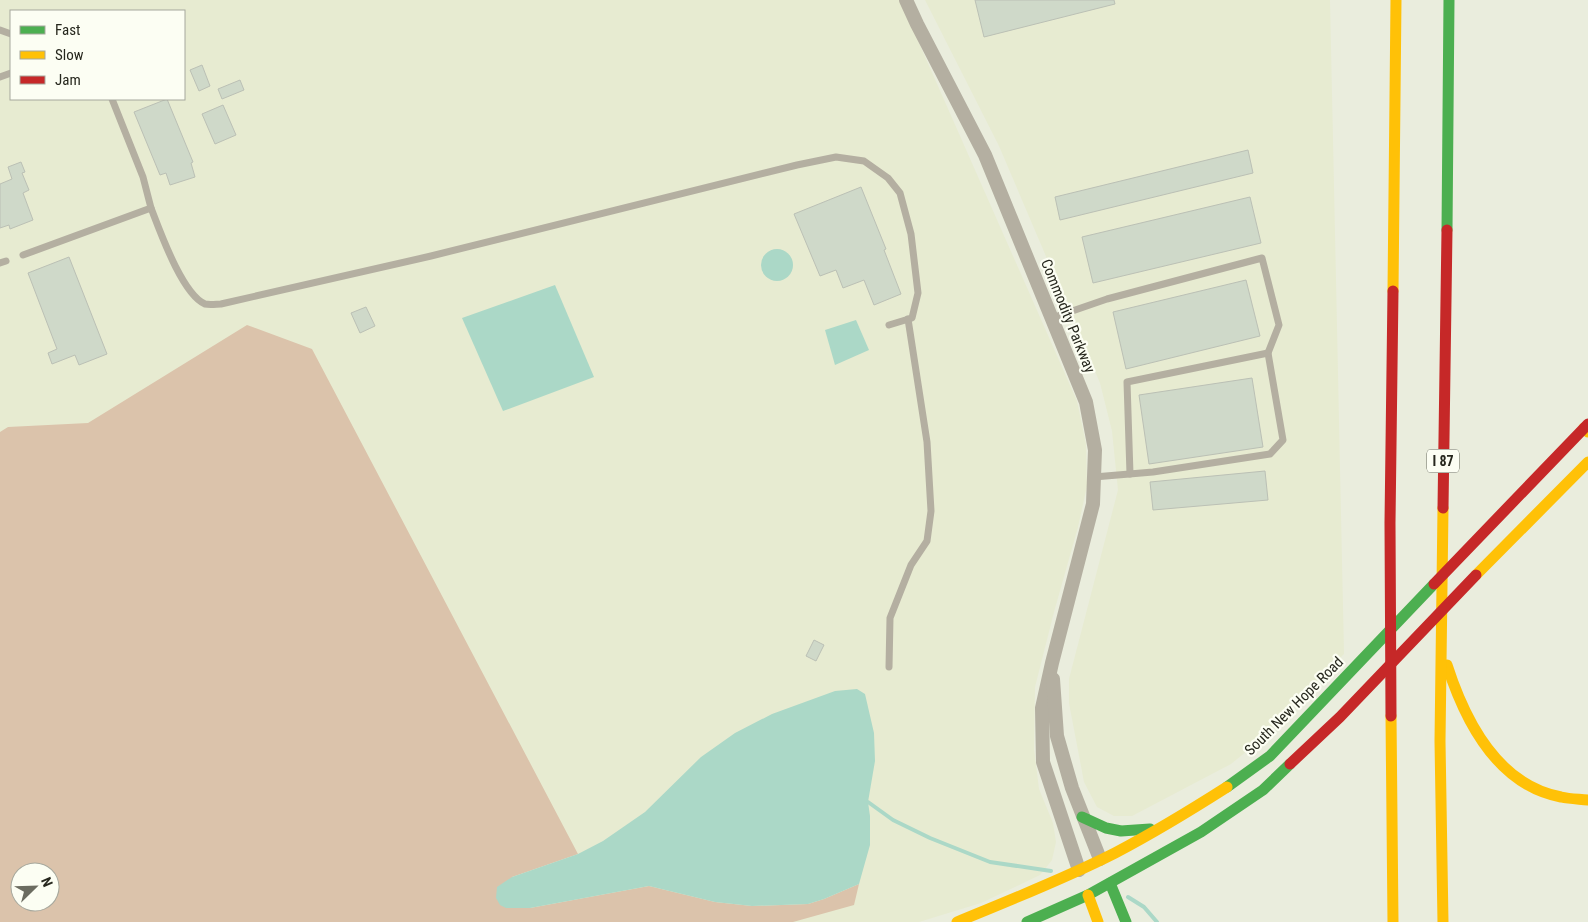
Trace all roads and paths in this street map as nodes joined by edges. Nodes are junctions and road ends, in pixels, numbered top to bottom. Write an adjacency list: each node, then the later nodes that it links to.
1 (906, 0): 7 (street, Commodity Parkway)
2 (1396, 0): 27 (main road)
3 (1449, 0): 15 (main road, I 87)
4 (112, 100): 5 (lane)
5 (151, 208): 6 (lane); 8 (lane)
6 (24, 255)
7 (1052, 318): 10 (lane); 14 (street, Commodity Parkway)
8 (908, 319): 9 (lane); 17 (lane)
9 (889, 325)
10 (1268, 353): 13 (lane); 13 (lane)
11 (1587, 428): 20 (main road, South New Hope Road)
12 (1588, 462): 21 (main road, South New Hope Road)
13 (1130, 474): 14 (lane)
14 (1094, 477): 16 (street, Commodity Parkway)
15 (1441, 642): 18 (main road); 28 (main road, I 87)
16 (1052, 663): 19 (street, Commodity Parkway); 22 (street, Commodity Parkway)
17 (889, 666)
18 (1588, 800)
19 (1082, 817): 20 (main road); 21 (street, Commodity Parkway)
20 (1156, 828): 21 (main road, South New Hope Road)
21 (1105, 871): 22 (main road, South New Hope Road); 22 (main road, South New Hope Road); 26 (main road)
22 (1083, 883): 23 (main road, South New Hope Road); 24 (main road, South New Hope Road); 25 (main road)
23 (957, 922)
24 (1027, 922)
25 (1098, 922)
26 (1126, 922)
27 (1392, 922)
28 (1443, 922)

